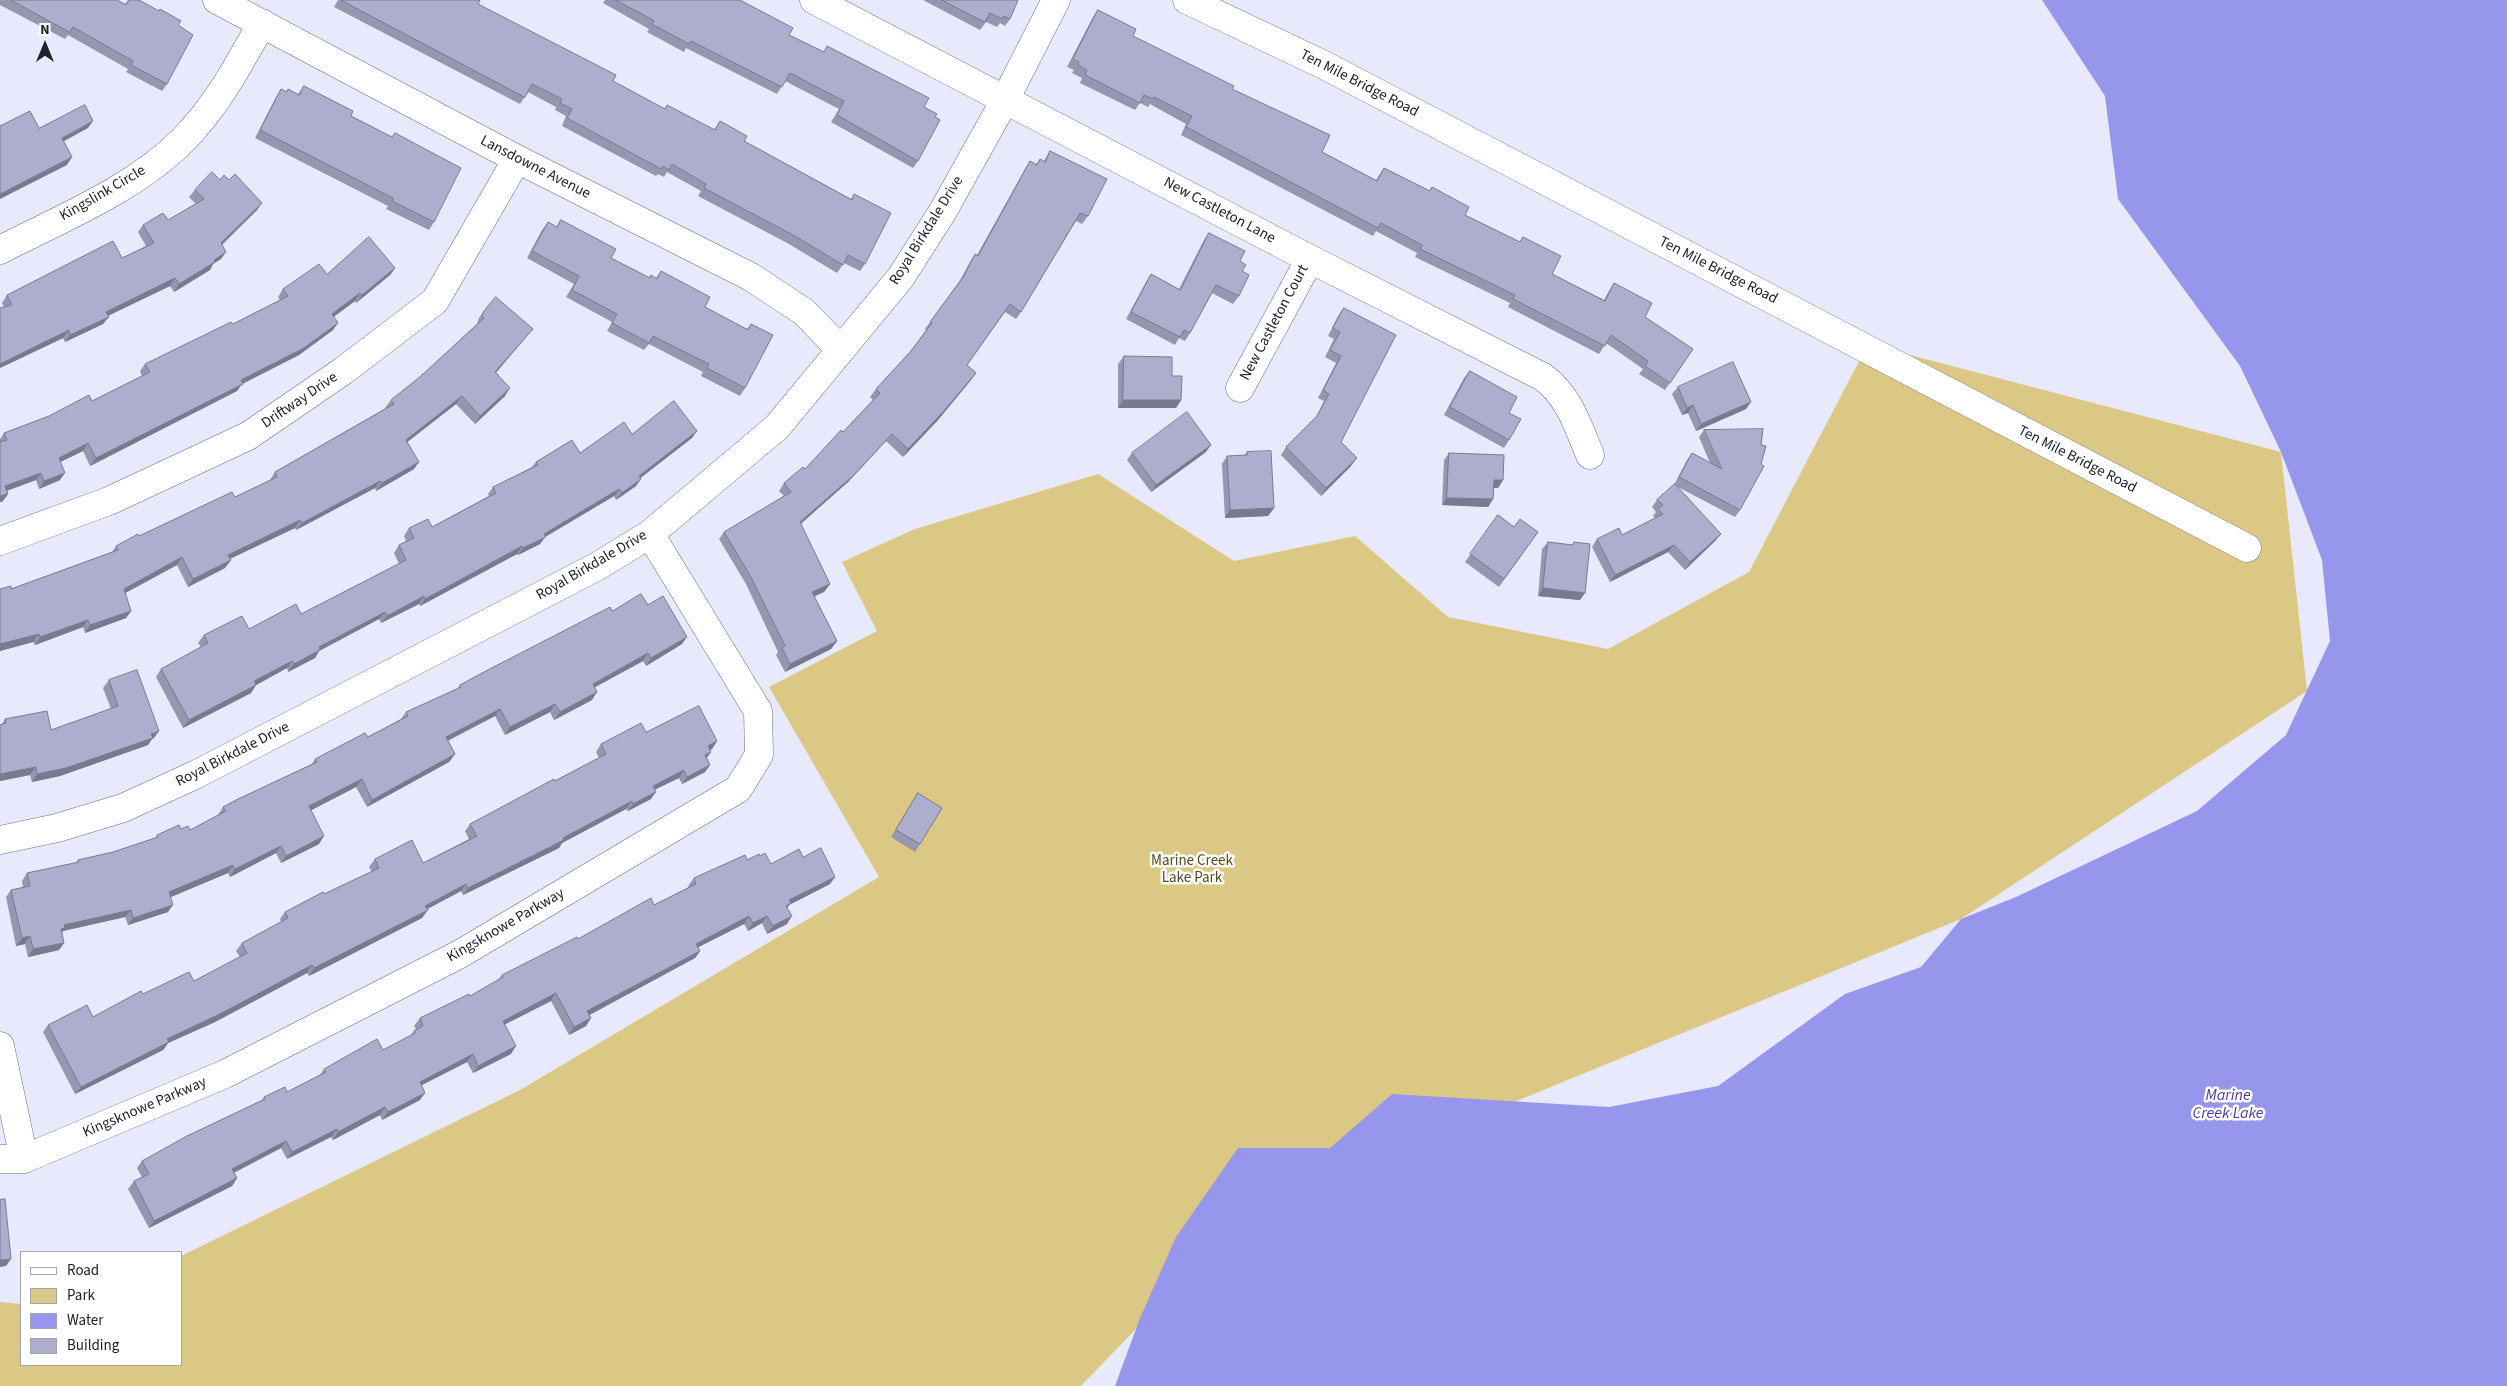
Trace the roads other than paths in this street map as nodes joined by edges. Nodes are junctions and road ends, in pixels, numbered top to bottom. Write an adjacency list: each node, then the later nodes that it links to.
1 (217, 0): 5 (street, Lansdowne Avenue)
2 (814, 0): 6 (street, New Castleton Lane)
3 (1056, 0): 6 (street, Royal Birkdale Drive)
4 (1187, 0): 15 (street, Ten Mile Bridge Road)
5 (262, 23): 7 (street, Lansdowne Avenue); 8 (street, Kingslink Circle)
6 (1005, 100): 9 (street, New Castleton Lane); 10 (street, Royal Birkdale Drive)
7 (517, 159): 10 (street, Lansdowne Avenue); 14 (street, Driftway Drive)
8 (0, 250)
9 (1310, 259): 11 (street, New Castleton Court); 12 (street, New Castleton Lane)
10 (841, 350): 13 (street, Royal Birkdale Drive)
11 (1240, 388)
12 (1590, 455)
13 (650, 534): 16 (street, Royal Birkdale Drive); 18 (street, Kingsknowe Parkway)
14 (0, 541)
15 (2247, 548)
16 (0, 840)
17 (0, 1046): 18 (street)
18 (12, 1159)

